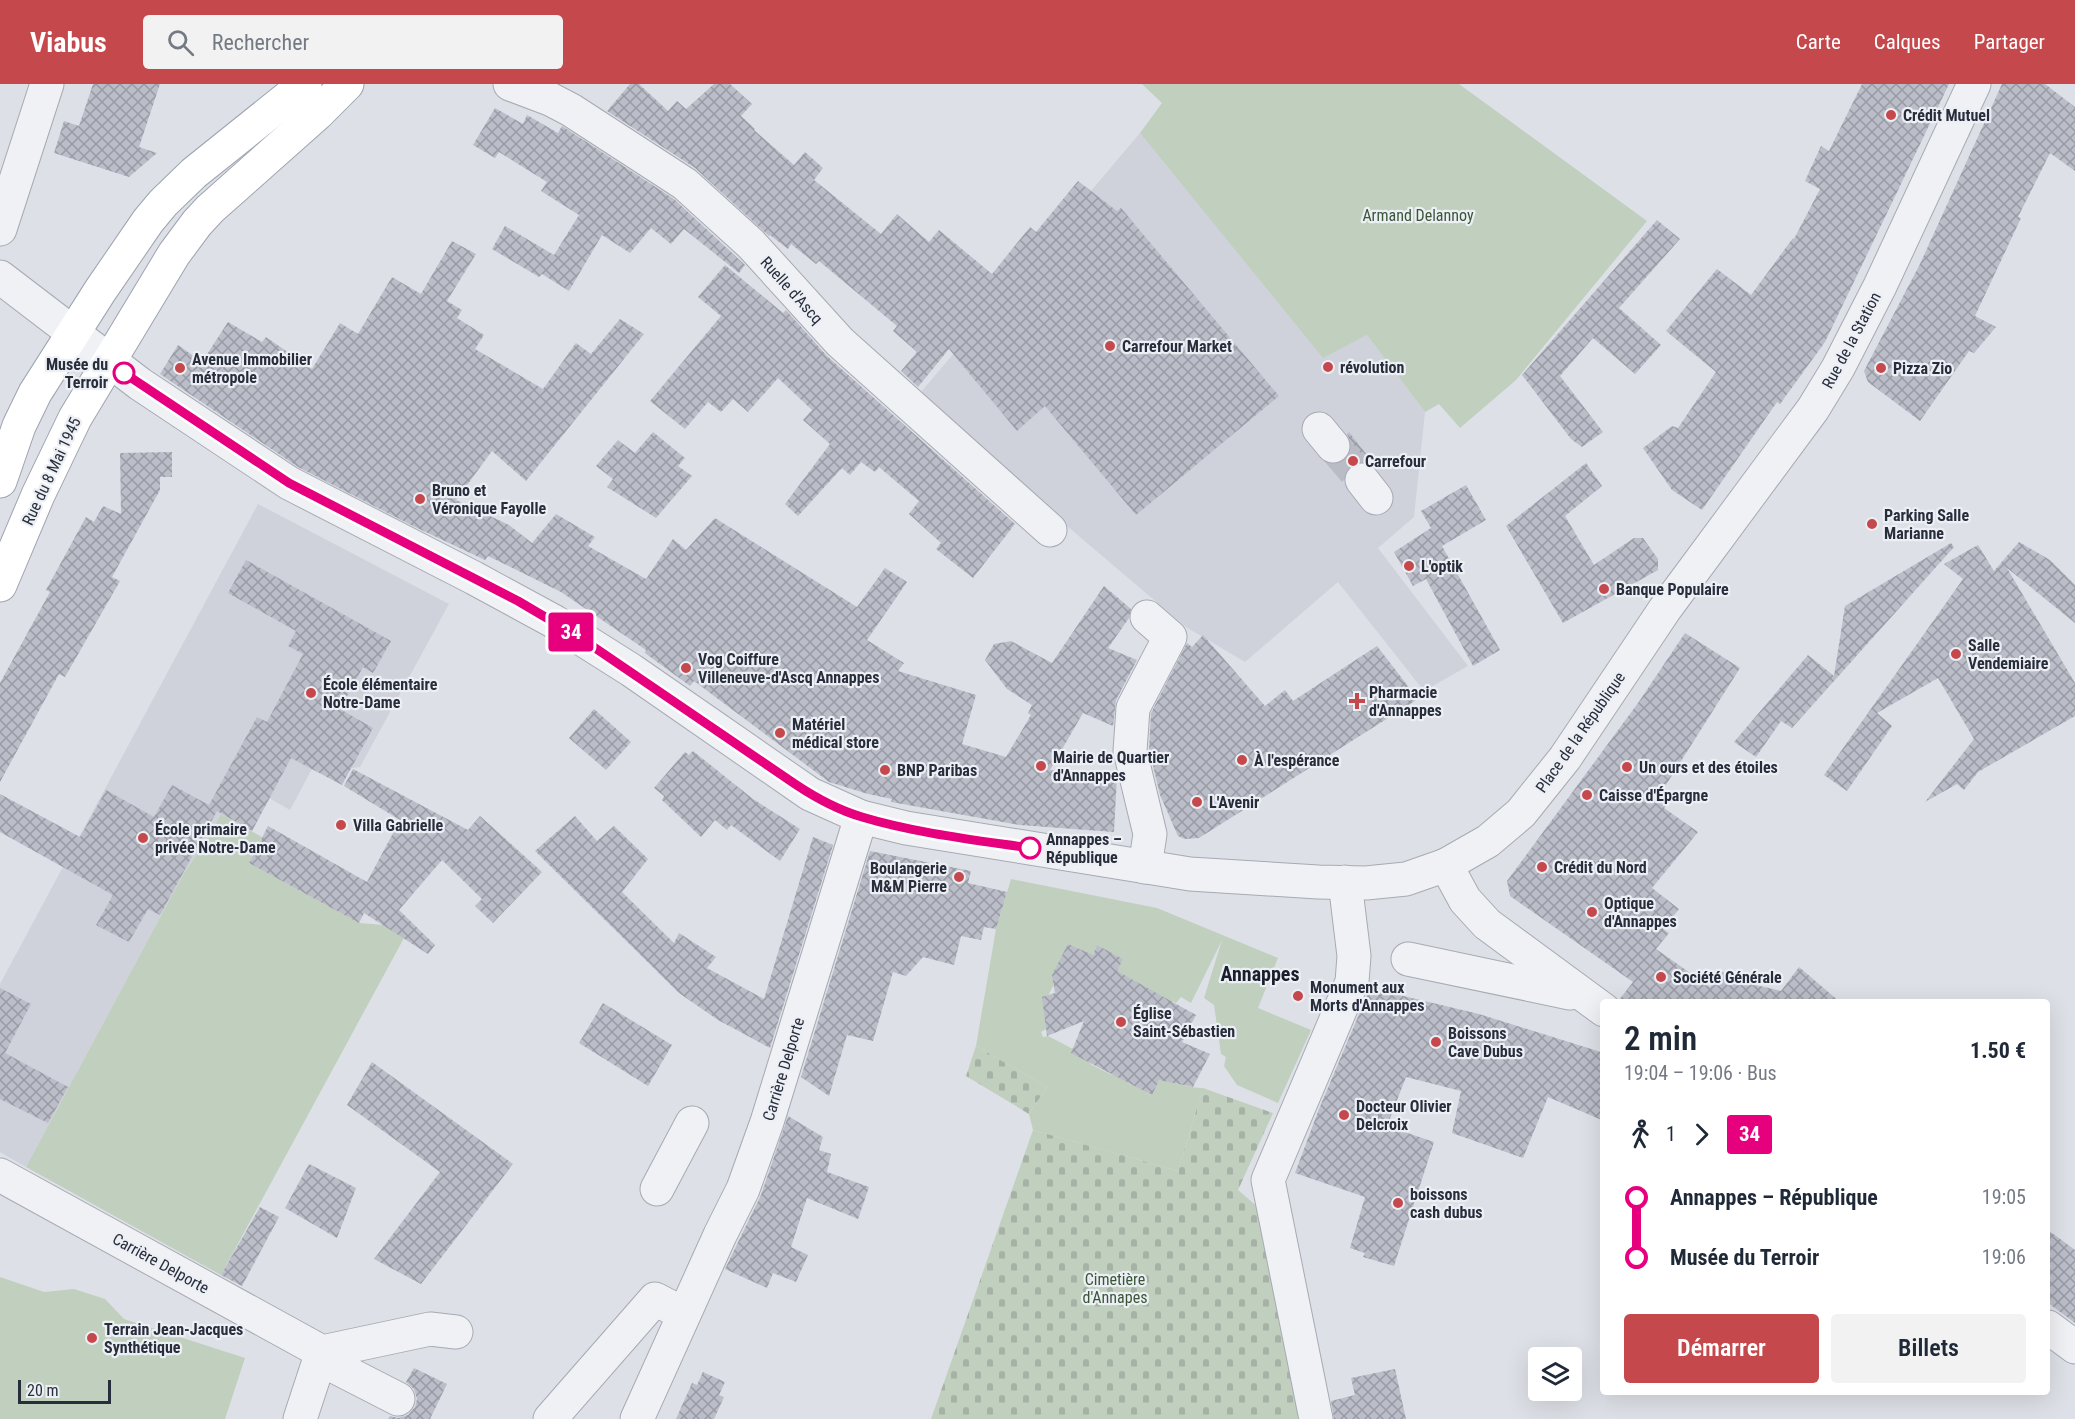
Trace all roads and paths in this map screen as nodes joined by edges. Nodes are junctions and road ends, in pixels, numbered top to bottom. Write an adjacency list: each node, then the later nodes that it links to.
1 (47, 84): 6 (street)
2 (305, 84): 8 (main road)
3 (347, 84): 9 (main road, Rue du 8 Mai 1945)
4 (510, 84): 11 (street, Ruelle d'Ascq)
5 (1974, 84): 12 (street, Rue de la Station)
6 (0, 229)
7 (0, 277): 8 (street, Place de la République)
8 (72, 333): 9 (street, Place de la République); 10 (main road)
9 (108, 362): 13 (main road, Rue du 8 Mai 1945); 15 (street, Place de la République)
10 (0, 481)
11 (1050, 530)
12 (1691, 574): 16 (street, Place de la République)
13 (0, 585)
14 (1147, 617): 17 (street)
15 (861, 817): 17 (street, Place de la République); 24 (street, Carrière Delporte)
16 (1446, 865): 18 (street, Place de la République); 20 (street)
17 (1160, 870): 18 (street, Place de la République)
18 (1345, 882): 33 (street)
19 (1408, 959): 20 (street)
20 (1594, 1004)
21 (692, 1123): 23 (street)
22 (0, 1175): 28 (street, Carrière Delporte)
23 (657, 1189)
24 (684, 1314): 31 (street); 32 (street, Carrière Delporte)
25 (2050, 1328): 27 (street)
26 (456, 1332): 28 (street)
27 (2075, 1347)
28 (321, 1356): 29 (street, Carrière Delporte); 30 (street)
29 (398, 1399)
30 (300, 1419)
31 (550, 1419)
32 (637, 1419)
33 (1316, 1419)

